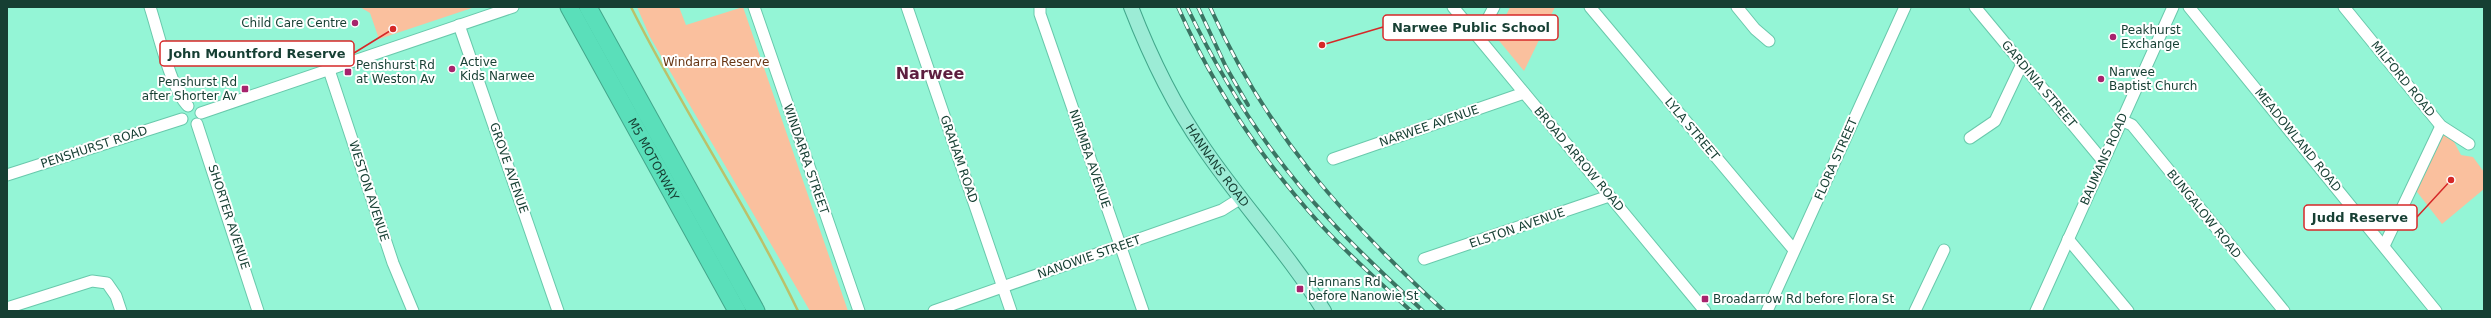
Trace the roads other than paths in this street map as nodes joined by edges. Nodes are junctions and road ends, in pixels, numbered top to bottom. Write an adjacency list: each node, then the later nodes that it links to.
1 (150, 7): 24 (street)
2 (513, 7): 18 (street)
3 (754, 7): 51 (street, WINDARRA STREET)
4 (907, 7): 43 (street, GRAHAM ROAD)
5 (1040, 7): 38 (street, NIRIMBA AVENUE)
6 (1131, 7): 36 (main road, HANNANS ROAD)
7 (1453, 7): 19 (street, BROAD ARROW ROAD)
8 (1494, 7): 19 (street)
9 (1590, 7): 40 (street, LYLA STREET)
10 (1738, 7): 20 (street)
11 (1905, 7): 40 (street, FLORA STREET)
12 (1975, 7): 21 (street, GARDINIA STREET)
13 (2173, 7): 27 (street, BAUMANS ROAD)
14 (2189, 7): 39 (street, MEADOWLAND ROAD)
15 (2344, 7): 29 (street, MILFORD ROAD)
16 (589, 8): 50 (highway, M5 MOTORWAY)
17 (571, 11): 49 (highway, M5 MOTORWAY)
18 (459, 25): 22 (street); 48 (street, GROVE AVENUE)
19 (1475, 33): 23 (street, BROAD ARROW ROAD)
20 (1769, 41)
21 (2022, 64): 30 (street); 33 (street, GARDINIA STREET)
22 (329, 70): 25 (street); 47 (street, WESTON AVENUE)
23 (1524, 93): 32 (street, NARWEE AVENUE); 35 (street, BROAD ARROW ROAD)
24 (188, 106): 25 (street); 26 (street)
25 (201, 113): 28 (street)
26 (182, 119): 28 (street); 34 (street, PENSHURST ROAD)
27 (2122, 120): 33 (street, BAUMANS ROAD); 61 (street, BUNGALOW ROAD)
28 (197, 124): 46 (street, SHORTER AVENUE)
29 (2441, 126): 31 (street, MILFORD ROAD); 39 (street)
30 (1970, 138)
31 (2469, 144)
32 (1333, 159)
33 (2103, 161): 37 (street, BAUMANS ROAD)
34 (7, 175)
35 (1609, 196): 42 (street, ELSTON AVENUE); 56 (street, BROAD ARROW ROAD)
36 (1241, 198): 38 (street, NANOWIE STREET); 55 (main road, HANNANS ROAD)
37 (2068, 239): 59 (street, BAUMANS ROAD); 60 (street)
38 (1120, 246): 43 (street, NANOWIE STREET); 54 (street, NIRIMBA AVENUE)
39 (2384, 246): 62 (street, MEADOWLAND ROAD)
40 (1794, 250): 57 (street, FLORA STREET)
41 (1944, 250): 58 (street)
42 (1424, 259)
43 (1003, 287): 52 (street, NANOWIE STREET); 53 (street, GRAHAM ROAD)
44 (7, 311): 45 (street)
45 (121, 311)
46 (258, 311)
47 (413, 311)
48 (558, 311)
49 (737, 311)
50 (756, 311)
51 (859, 311)
52 (934, 311)
53 (1011, 311)
54 (1143, 311)
55 (1324, 311)
56 (1705, 311)
57 (1767, 311)
58 (1915, 311)
59 (2036, 311)
60 (2128, 311)
61 (2284, 311)
62 (2436, 311)

